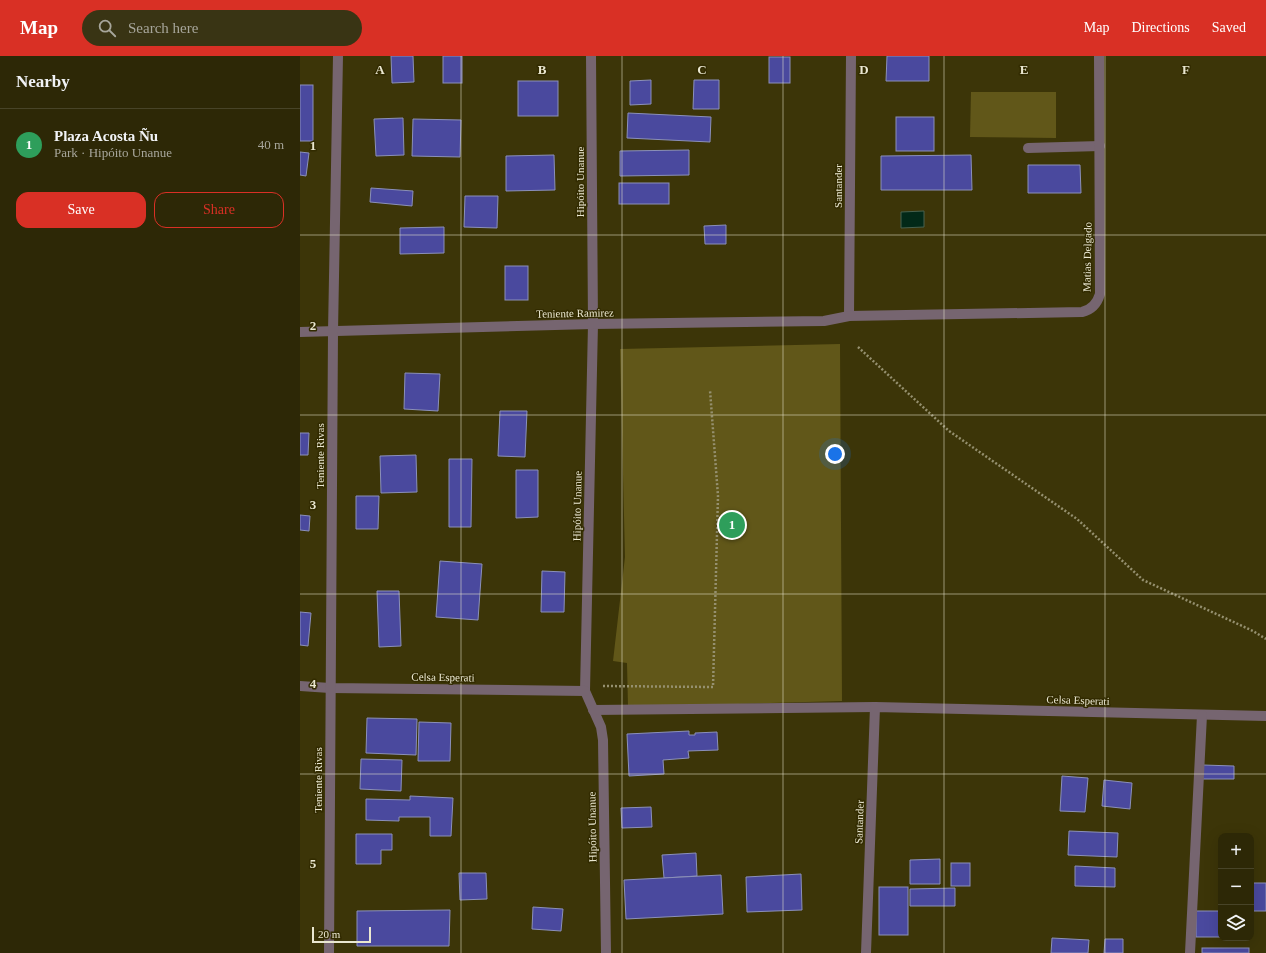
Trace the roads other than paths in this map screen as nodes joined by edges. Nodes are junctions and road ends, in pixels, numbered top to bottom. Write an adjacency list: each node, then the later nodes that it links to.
1 (338, 56): 10 (street, Teniente Rivas)
2 (591, 56): 8 (street, Hipóito Unanue)
3 (850, 56): 7 (street, Santander)
4 (1099, 56): 5 (street, Matias Delgado)
5 (1100, 146): 6 (street); 7 (street, Matias Delgado)
6 (1028, 148)
7 (849, 316): 8 (street, Teniente Ramirez)
8 (593, 324): 10 (street, Teniente Ramirez); 13 (street, Hipóito Unanue)
9 (300, 332): 10 (street, Teniente Ramirez)
10 (333, 332): 12 (street, Teniente Rivas)
11 (300, 686): 12 (street, Celsa Esperati)
12 (330, 688): 13 (street, Celsa Esperati); 18 (street, Teniente Rivas)
13 (585, 691): 15 (street, Hipóito Unanue)
14 (875, 707): 15 (street); 16 (street, Celsa Esperati); 20 (street, Santander)
15 (593, 710): 19 (street, Hipóito Unanue)
16 (1202, 715): 17 (street, Celsa Esperati); 21 (street)
17 (1266, 716)
18 (329, 953)
19 (606, 953)
20 (866, 953)
21 (1190, 953)

